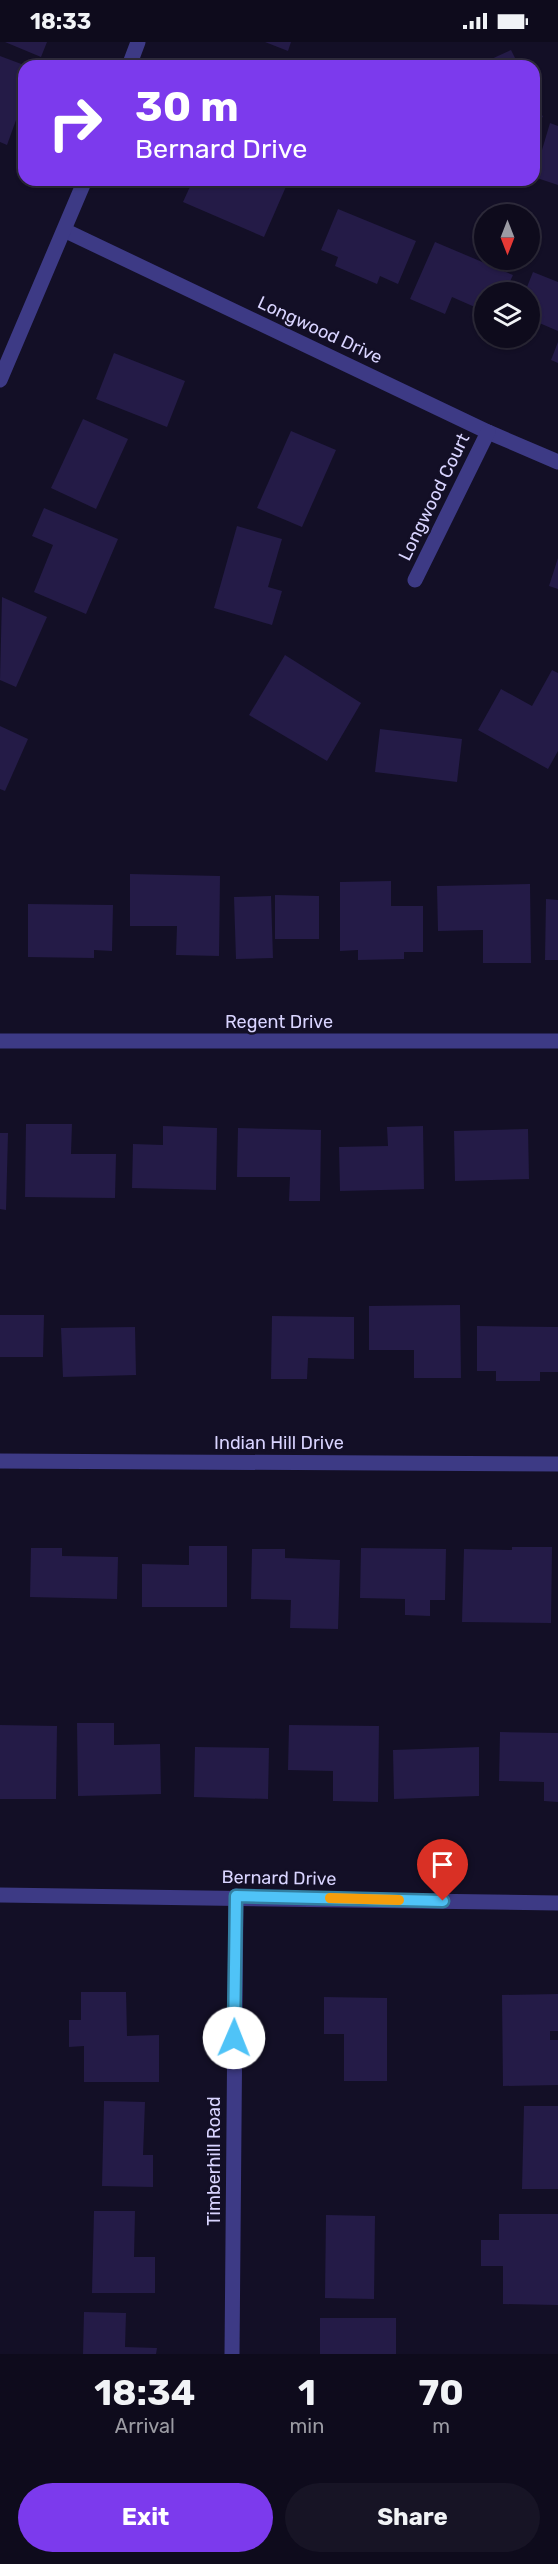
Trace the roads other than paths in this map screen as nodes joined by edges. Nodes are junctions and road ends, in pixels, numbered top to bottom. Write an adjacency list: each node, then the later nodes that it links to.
1 (138, 42): 2 (street)
2 (131, 60)
3 (83, 186): 4 (street)
4 (66, 231): 5 (street); 6 (street, Longwood Drive)
5 (0, 380)
6 (488, 432): 7 (street, Longwood Drive); 8 (street, Longwood Court)
7 (558, 462)
8 (415, 580)
9 (0, 1041): 10 (street, Regent Drive)
10 (558, 1041)
11 (0, 1461): 12 (street, Indian Hill Drive)
12 (558, 1464)
13 (0, 1894): 14 (street, Bernard Drive)
14 (236, 1896): 15 (street, Bernard Drive); 16 (street, Timberhill Road)
15 (558, 1903)
16 (232, 2354)

